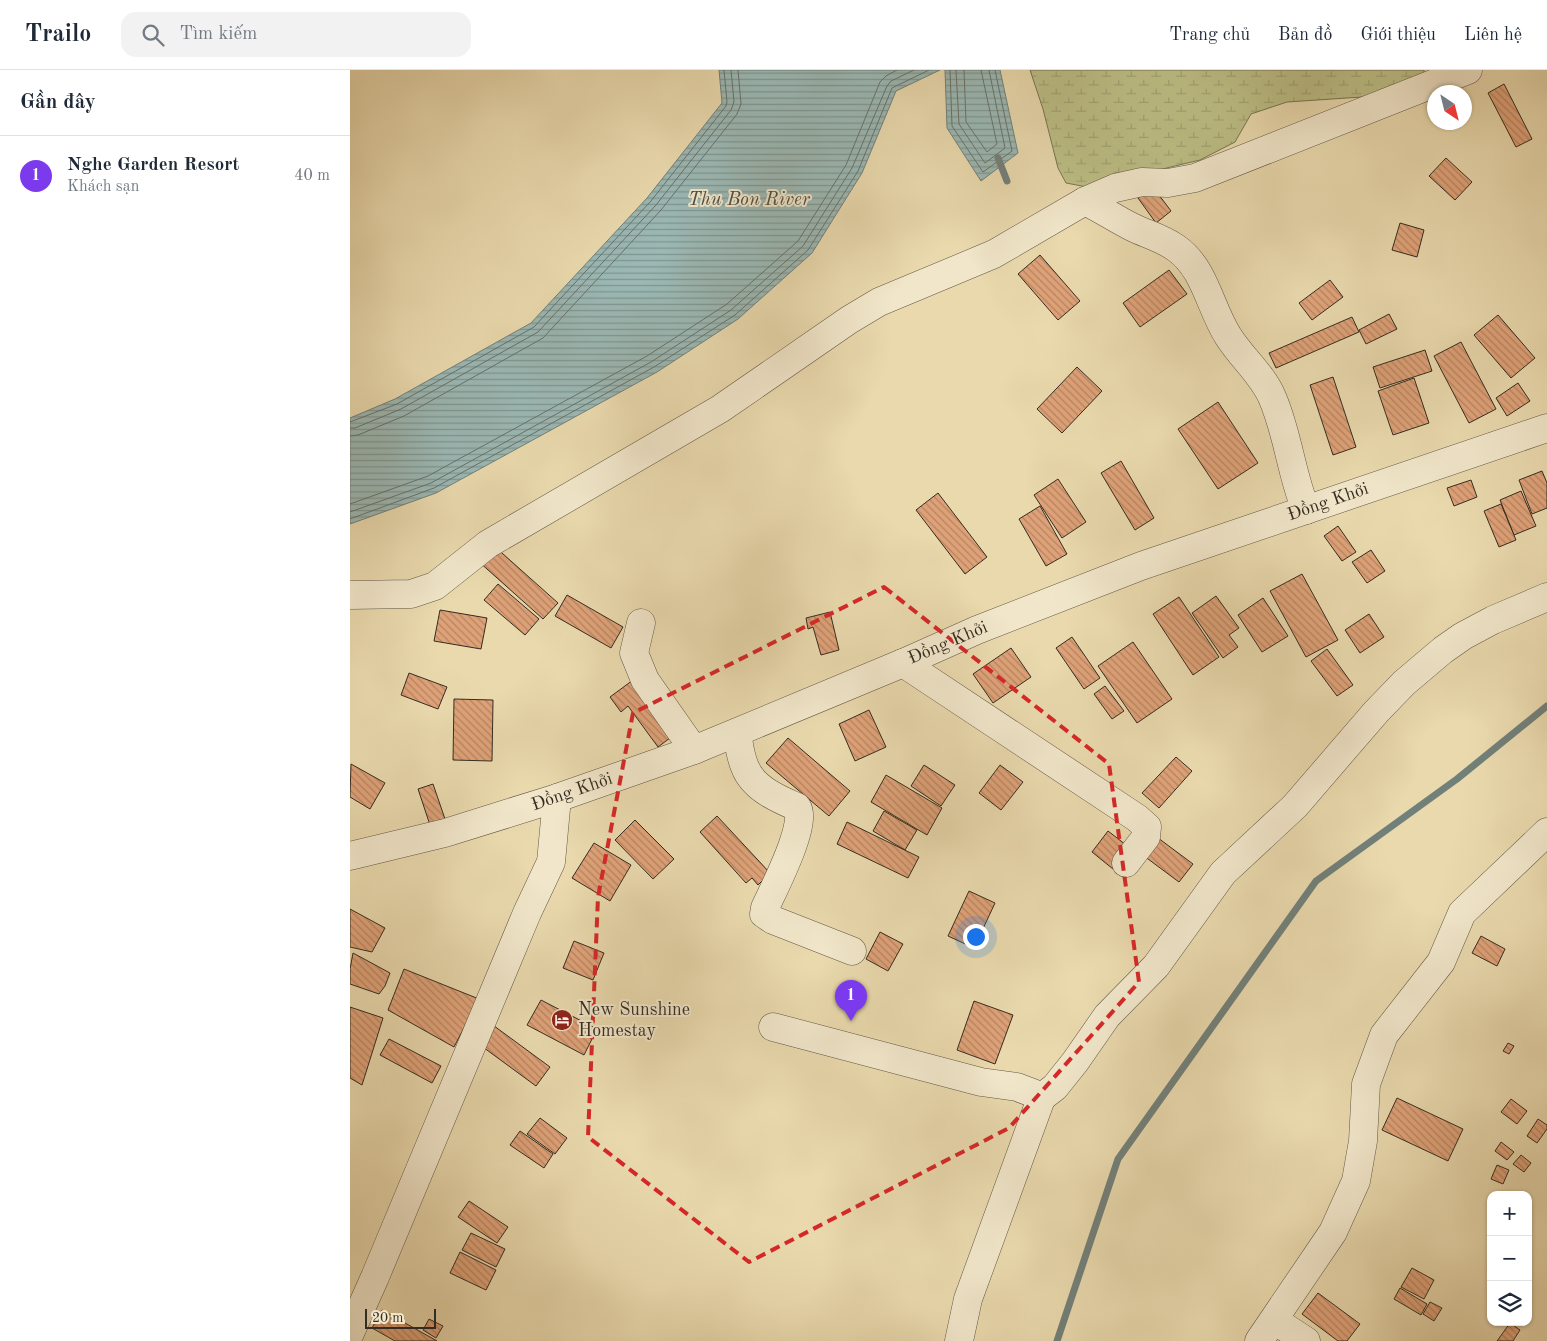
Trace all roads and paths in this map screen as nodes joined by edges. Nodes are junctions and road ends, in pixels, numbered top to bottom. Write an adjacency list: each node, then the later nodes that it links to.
1 (1468, 70): 2 (street)
2 (1085, 200): 4 (street); 5 (street)
3 (1547, 428): 4 (street, Đồng Khởi)
4 (1306, 510): 8 (street, Đồng Khởi)
5 (350, 595)
6 (1547, 597): 17 (street)
7 (641, 623): 10 (street)
8 (902, 663): 9 (street, Đồng Khởi); 14 (street)
9 (737, 733): 10 (street, Đồng Khởi); 15 (street)
10 (694, 750): 11 (street, Đồng Khởi)
11 (557, 798): 13 (street, Đồng Khởi); 19 (street)
12 (1547, 832): 18 (street)
13 (350, 856)
14 (1126, 863)
15 (852, 951)
16 (773, 1027): 17 (street)
17 (1042, 1096): 20 (street)
18 (1267, 1330): 21 (street)
19 (350, 1333)
20 (960, 1341)
21 (1306, 1341)

